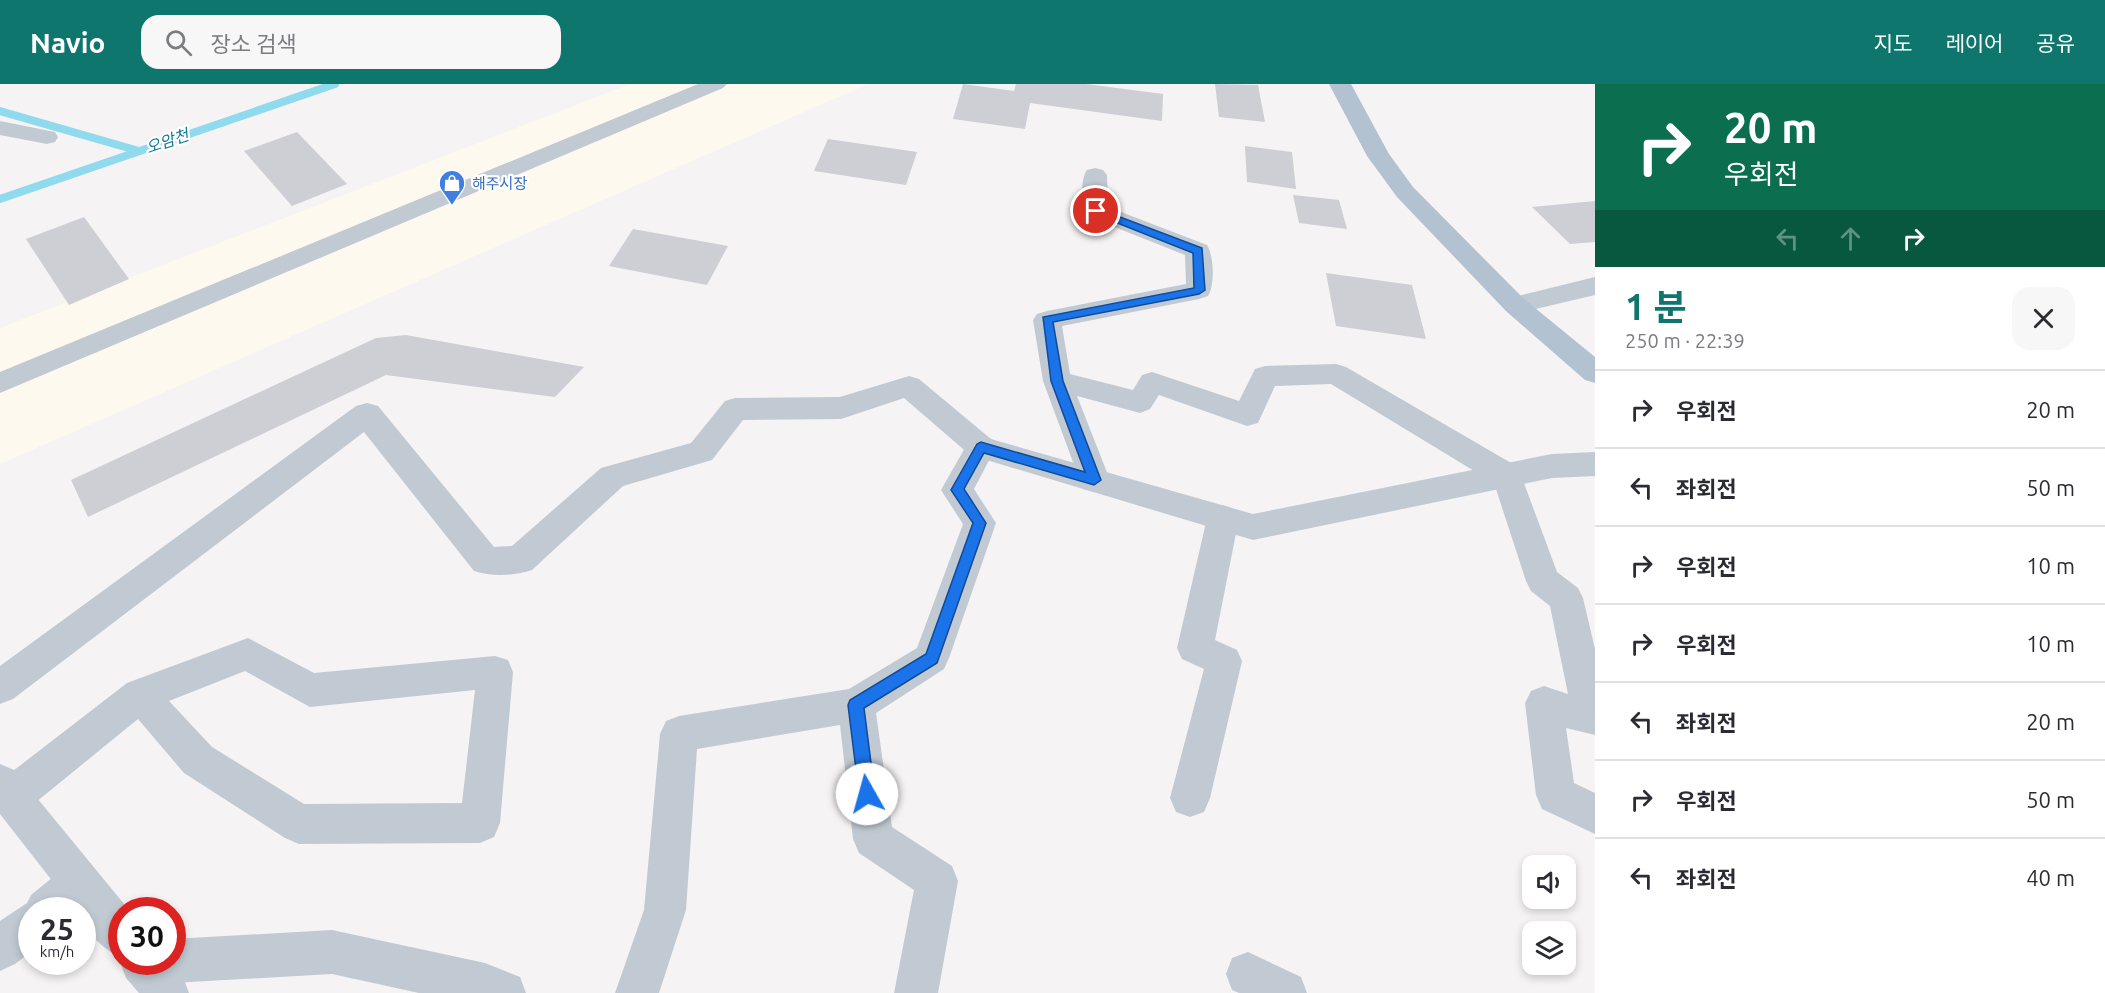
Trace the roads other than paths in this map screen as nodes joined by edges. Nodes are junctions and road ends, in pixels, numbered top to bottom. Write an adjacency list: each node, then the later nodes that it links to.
1 (716, 84): 10 (street)
2 (1340, 84): 7 (main road)
3 (0, 128): 4 (street)
4 (47, 137)
5 (1095, 175): 9 (street)
6 (1595, 286): 7 (street)
7 (1515, 304): 8 (main road)
8 (1595, 373)
9 (1057, 381): 13 (street); 14 (street)
10 (0, 383)
11 (981, 447): 14 (street); 16 (street); 18 (street)
12 (1595, 464): 13 (street)
13 (1507, 476): 15 (street); 21 (street)
14 (1094, 480): 15 (street)
15 (1223, 518): 20 (street)
16 (0, 687)
17 (140, 695): 17 (street); 19 (street)
18 (856, 705): 29 (street); 30 (street)
19 (5, 790): 22 (street)
20 (1190, 798)
21 (1595, 814)
22 (79, 883): 23 (street); 24 (street)
23 (62, 897)
24 (108, 915)
25 (18, 934): 26 (street)
26 (0, 949)
27 (186, 961): 28 (street)
28 (504, 993)
29 (637, 993)
30 (916, 993)

